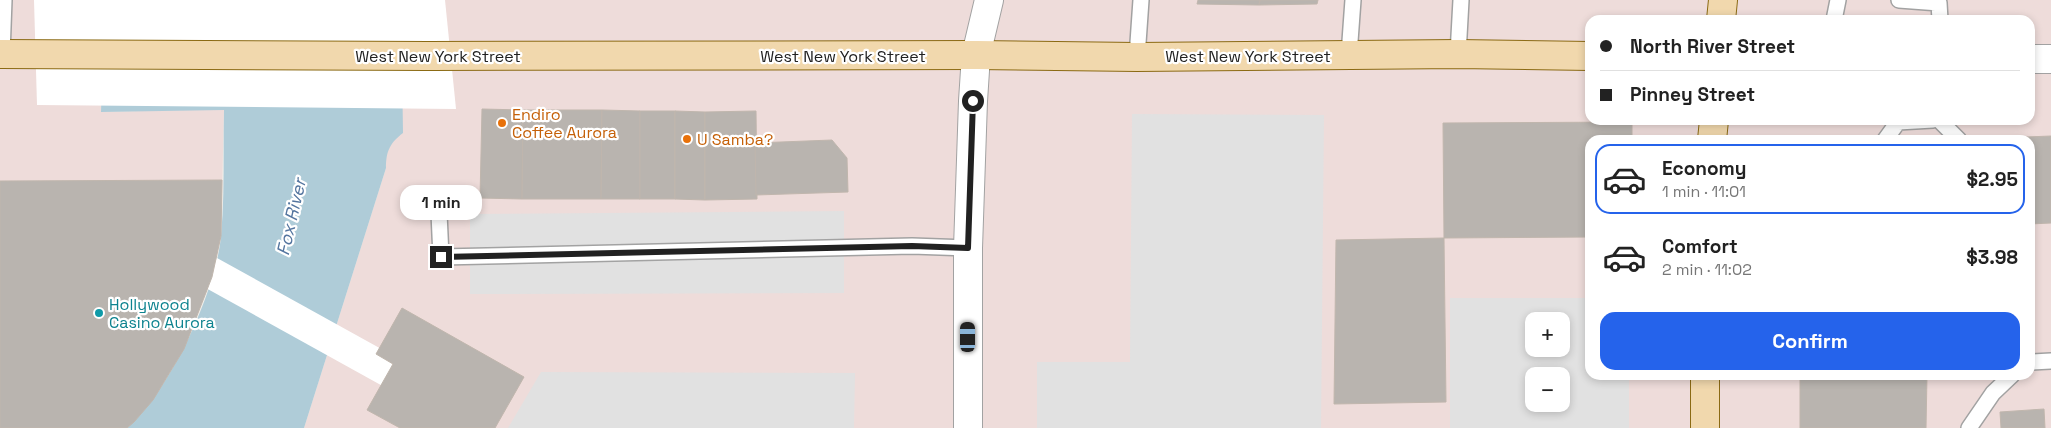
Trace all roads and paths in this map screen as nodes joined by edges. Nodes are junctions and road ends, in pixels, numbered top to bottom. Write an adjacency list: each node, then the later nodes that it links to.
1 (4, 0): 12 (lane)
2 (988, 0): 14 (street)
3 (1141, 0): 17 (lane)
4 (1353, 0): 15 (lane)
5 (1461, 0): 13 (lane)
6 (1723, 0): 9 (main road)
7 (1838, 0): 10 (lane)
8 (1899, 0): 11 (lane)
9 (1722, 15)
10 (1835, 15)
11 (1940, 15)
12 (1, 54): 14 (main road, West New York Street)
13 (1458, 54): 15 (main road, West New York Street); 16 (main road, West New York Street)
14 (976, 55): 17 (main road, West New York Street); 23 (street)
15 (1349, 56): 17 (main road, West New York Street)
16 (1585, 56)
17 (1137, 57)
18 (2035, 59): 19 (street)
19 (2051, 59)
20 (1944, 125): 21 (lane)
21 (1954, 135)
22 (439, 213): 23 (lane)
23 (968, 248): 29 (street)
24 (2035, 362): 25 (lane)
25 (2051, 362)
26 (1705, 380): 30 (main road)
27 (2007, 380): 28 (lane)
28 (1971, 426)
29 (968, 428)
30 (1705, 428)

